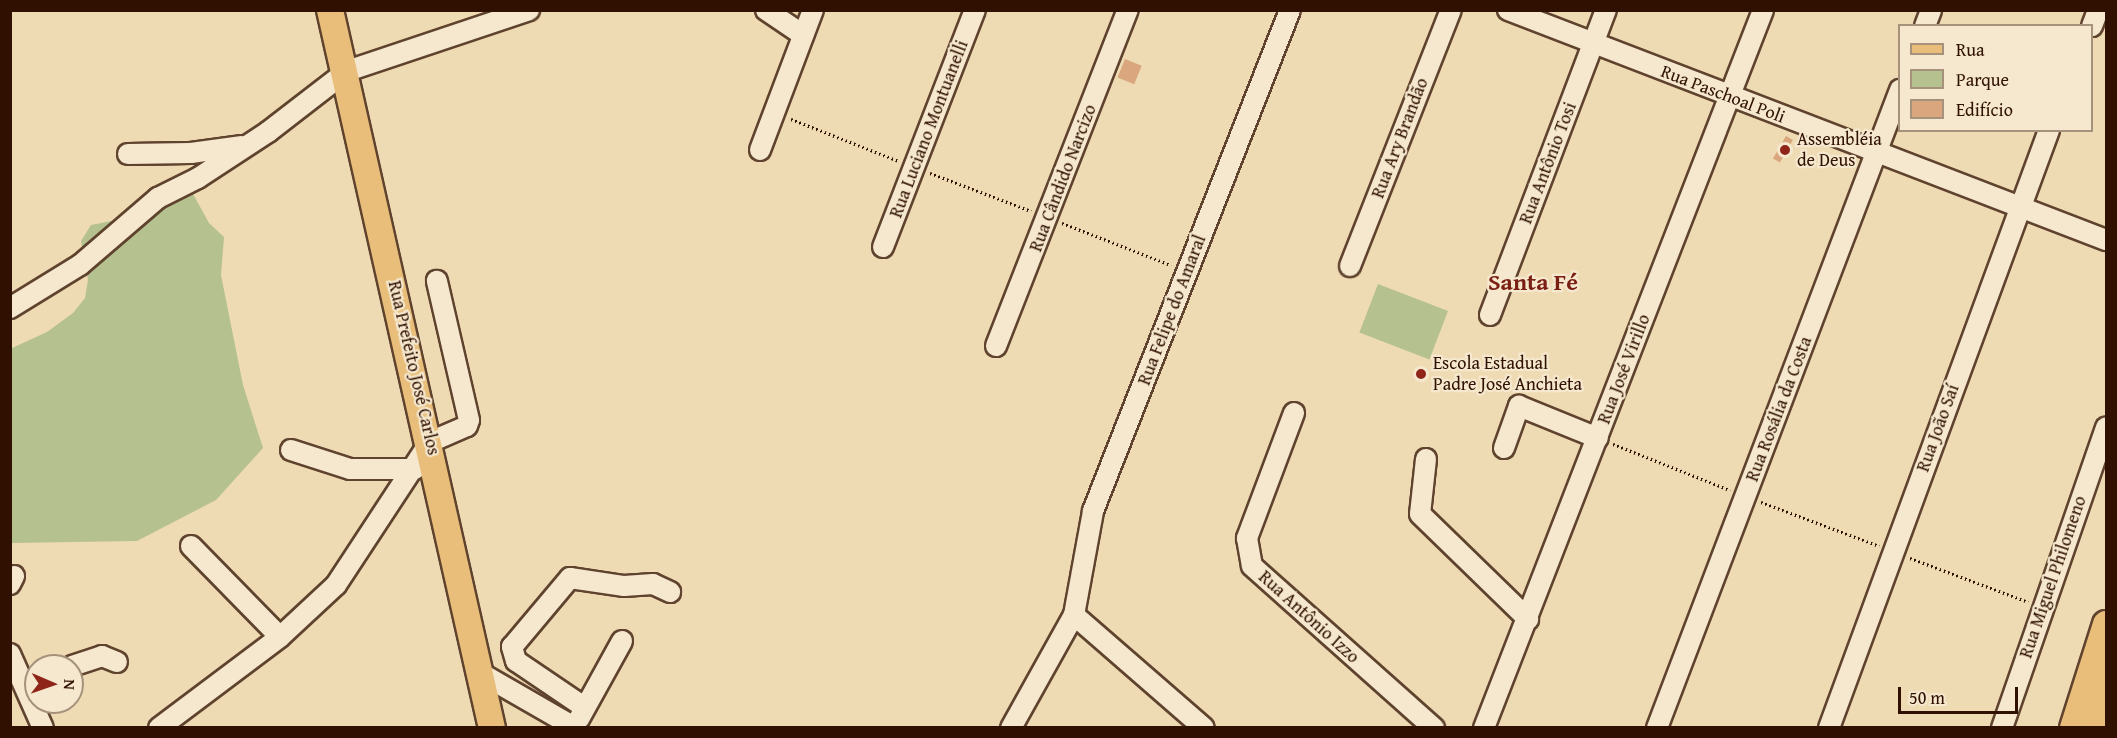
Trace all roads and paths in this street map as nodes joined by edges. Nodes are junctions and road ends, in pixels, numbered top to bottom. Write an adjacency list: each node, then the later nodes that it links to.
1 (330, 10): 16 (main road, Rua Prefeito José Carlos)
2 (529, 10): 16 (street)
3 (766, 10): 14 (street)
4 (813, 10): 14 (street)
5 (975, 10): 25 (street, Rua Luciano Montuanelli)
6 (1128, 10): 27 (street, Rua Cândido Narcizo)
7 (1290, 10): 31 (street, Rua Felipe do Amaral)
8 (1451, 10): 30 (street, Rua Ary Brandão)
9 (1508, 10): 15 (street, Rua Paschoal Poli)
10 (1606, 10): 15 (street, Rua Antônio Tosi)
11 (1762, 10): 18 (street, Rua José Virillo)
12 (2098, 10): 13 (street)
13 (2092, 24)
14 (803, 35): 19 (street)
15 (1593, 44): 18 (street, Rua Paschoal Poli); 34 (street, Rua Antônio Tosi)
16 (346, 71): 21 (street); 39 (main road, Rua Prefeito José Carlos)
17 (1898, 93): 23 (street, Rua Rosália da Costa)
18 (1730, 96): 23 (street, Rua Paschoal Poli); 38 (street, Rua José Virillo)
19 (775, 113): 22 (street); 25 (path)
20 (2048, 132): 26 (street, Rua João Saí)
21 (253, 143): 24 (street); 33 (street)
22 (760, 150)
23 (1876, 152): 26 (street, Rua Paschoal Poli); 44 (street, Rua Rosália da Costa)
24 (128, 154)
25 (914, 167): 27 (path); 29 (street, Rua Luciano Montuanelli)
26 (2018, 206): 28 (street, Rua Paschoal Poli); 46 (street, Rua João Saí)
27 (1048, 217): 31 (path); 35 (street, Rua Cândido Narcizo)
28 (2106, 240)
29 (883, 247)
30 (1350, 266)
31 (1187, 271): 49 (street, Rua Felipe do Amaral)
32 (437, 281): 39 (street)
33 (10, 308)
34 (1490, 315)
35 (996, 346)
36 (1294, 413): 66 (street, Rua Antônio Izzo)
37 (2106, 428): 48 (street, Rua Miguel Philomeno)
38 (1598, 438): 40 (street); 44 (path); 50 (street, Rua José Virillo)
39 (430, 442): 43 (street); 57 (main road, Rua Prefeito José Carlos)
40 (1504, 448)
41 (291, 450): 43 (street)
42 (1426, 459): 50 (street)
43 (415, 469): 52 (street)
44 (1746, 496): 46 (path); 68 (street, Rua Rosália da Costa)
45 (191, 546): 52 (street)
46 (1893, 552): 48 (path); 69 (street, Rua João Saí)
47 (670, 592): 60 (street)
48 (2042, 607): 70 (street, Rua Miguel Philomeno)
49 (1074, 615): 64 (street, Rua Felipe do Amaral); 65 (street)
50 (1528, 619): 67 (street, Rua José Virillo)
51 (2106, 624): 71 (main road)
52 (280, 637): 62 (street)
53 (622, 641): 60 (street)
54 (10, 654): 58 (street)
55 (84, 662): 56 (street)
56 (117, 662)
57 (482, 674): 61 (street); 63 (main road, Rua Prefeito José Carlos)
58 (24, 679)
59 (2106, 683): 72 (main road)
60 (584, 707): 61 (street)
61 (576, 727)
62 (159, 728)
63 (492, 728)
64 (1011, 728)
65 (1204, 728)
66 (1434, 728)
67 (1484, 728)
68 (1657, 728)
69 (1829, 728)
70 (2002, 728)
71 (2073, 728)
72 (2096, 728)

